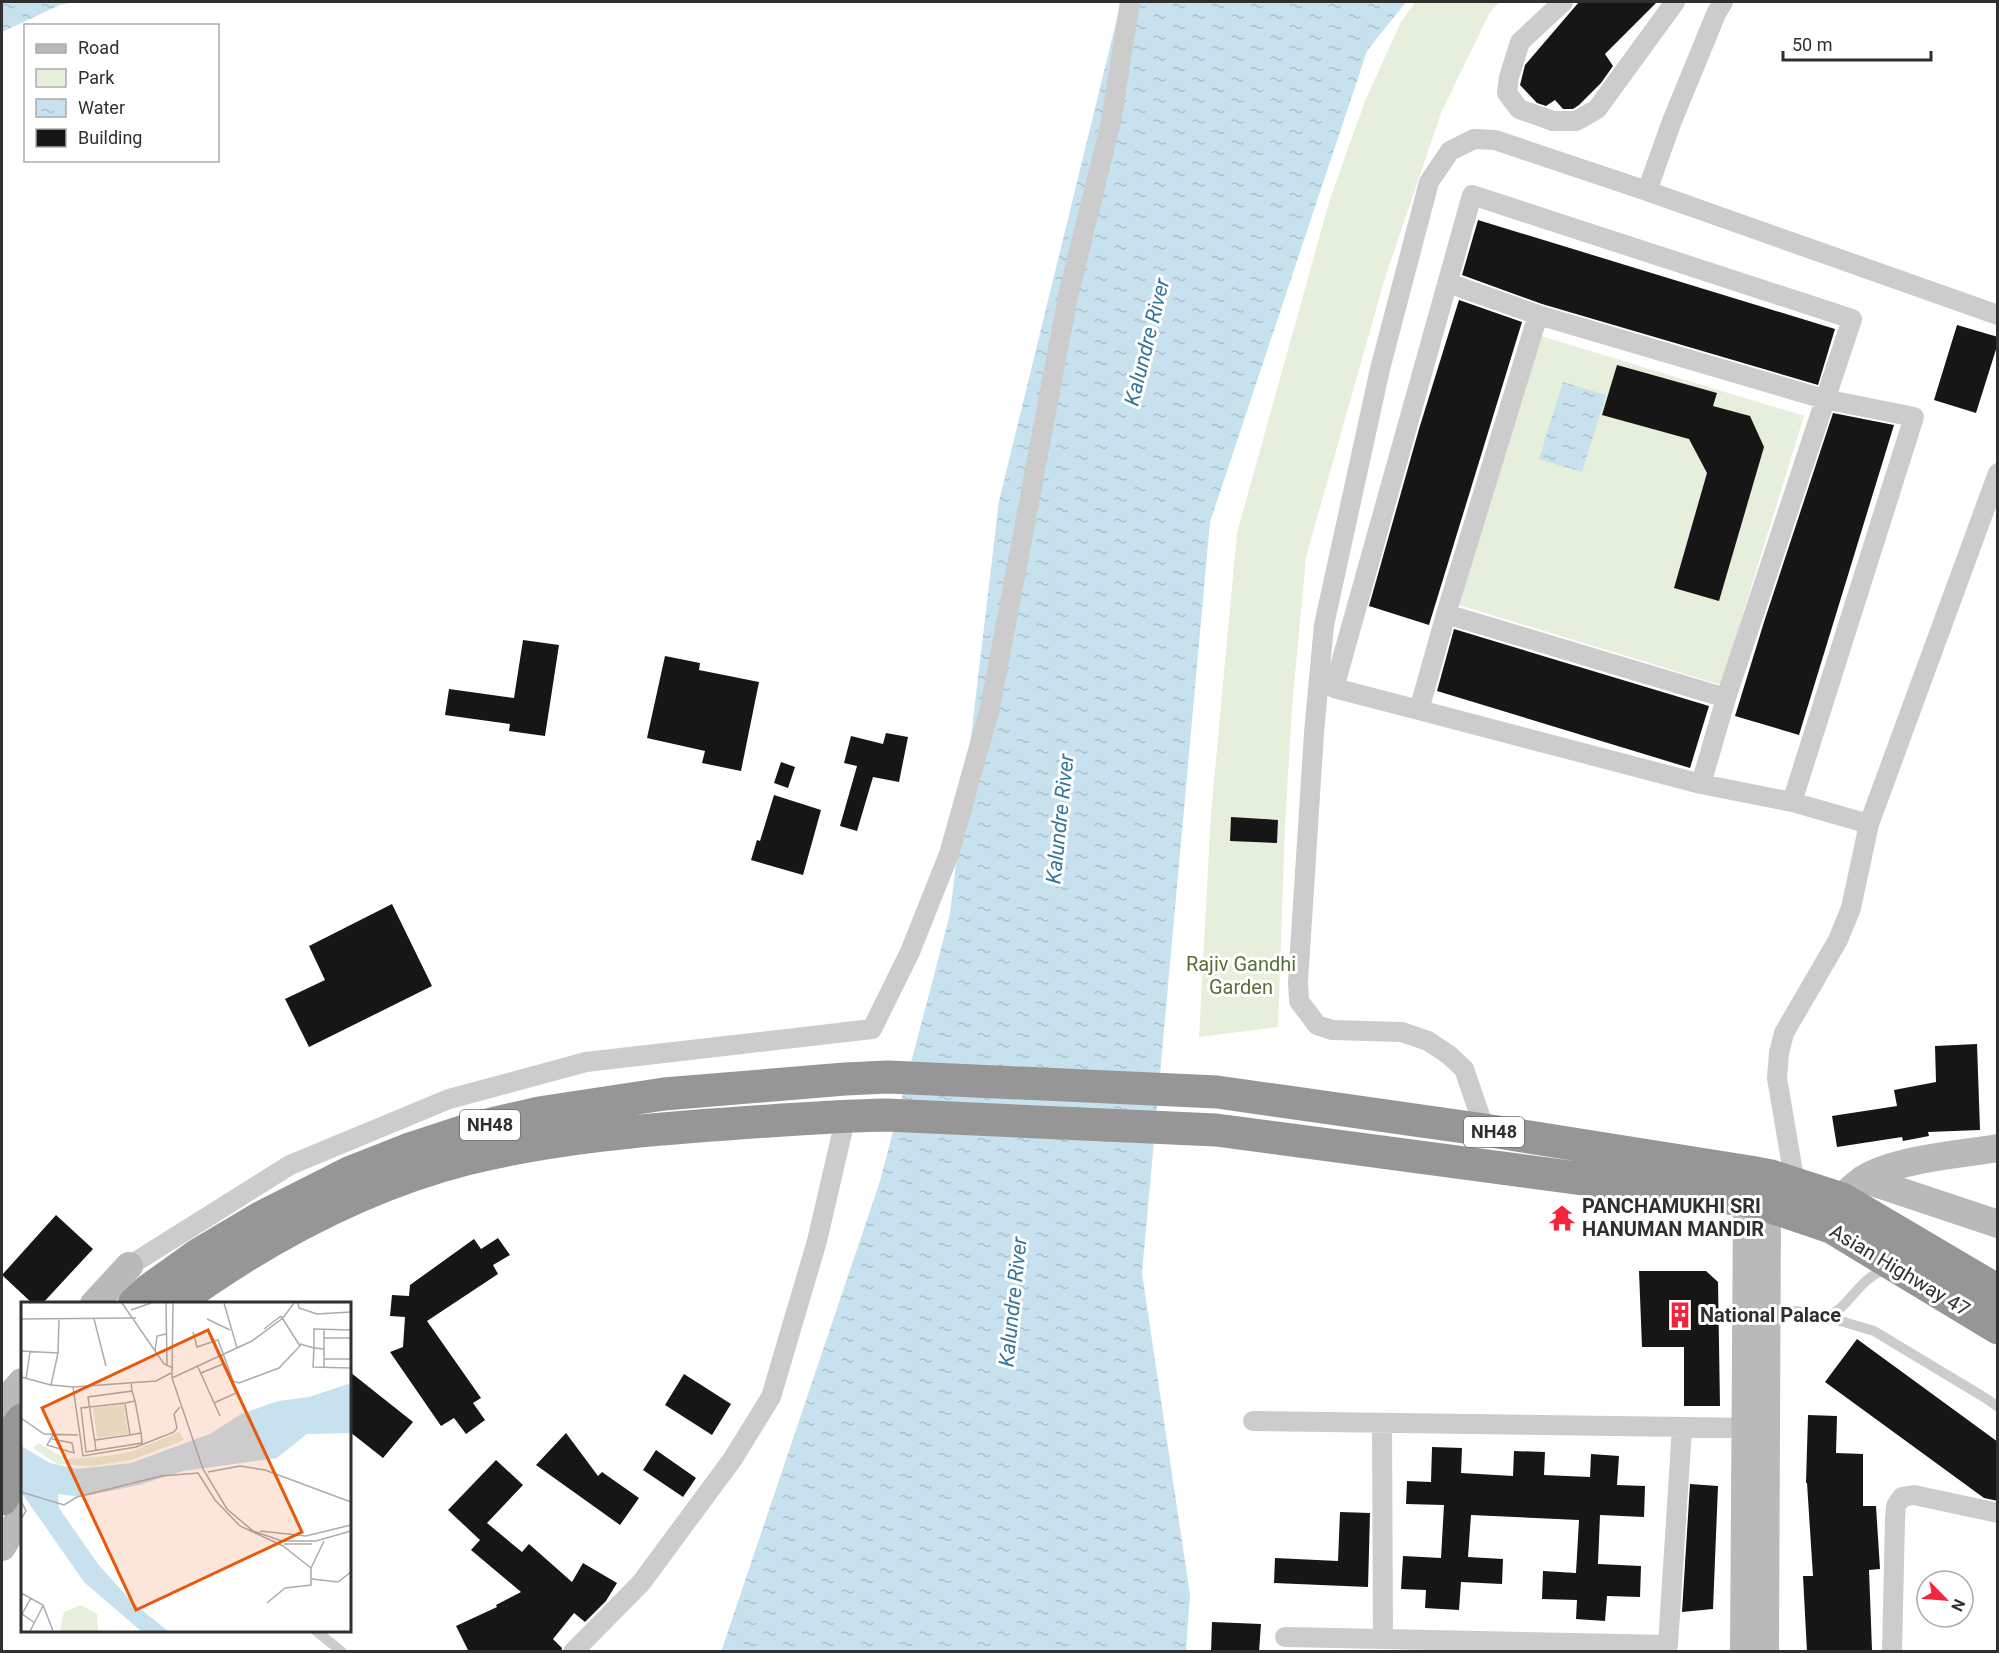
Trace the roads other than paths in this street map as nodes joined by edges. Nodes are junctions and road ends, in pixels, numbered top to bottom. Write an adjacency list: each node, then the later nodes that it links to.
1 (1130, 2): 23 (street)
2 (1563, 2): 3 (street)
3 (1675, 2)
4 (1724, 2): 5 (street)
5 (1647, 191): 8 (street); 18 (street)
6 (1448, 283): 7 (street); 9 (street); 13 (street)
7 (1538, 315): 9 (street); 11 (street)
8 (1998, 315)
9 (1824, 399): 12 (street); 15 (street)
10 (1998, 473): 16 (street)
11 (1446, 614): 12 (street); 13 (street)
12 (1726, 698): 14 (street)
13 (1419, 710): 14 (street)
14 (1701, 784): 15 (street)
15 (1792, 802): 16 (street)
16 (1869, 824): 20 (street)
17 (846, 1116): 20 (highway, NH48); 28 (highway, NH48); 50 (street)
18 (1485, 1130): 20 (highway, NH48); 27 (highway, NH48)
19 (1998, 1148): 21 (street)
20 (1766, 1187): 21 (highway, Asian Highway 47 / NH48); 29 (street); 39 (street)
21 (1842, 1201): 22 (street); 24 (highway, Asian Highway 47 / NH48); 25 (highway, Asian Highway 47 / NH48)
22 (1998, 1224)
23 (129, 1266): 26 (street)
24 (1896, 1266): 30 (lane); 31 (highway, Asian Highway 47 / NH48)
25 (1998, 1291)
26 (96, 1302)
27 (136, 1302)
28 (177, 1302)
29 (1766, 1312): 30 (lane); 39 (street)
30 (1827, 1317): 34 (lane)
31 (1995, 1326)
32 (21, 1383): 33 (street)
33 (2, 1405)
34 (1998, 1407)
35 (21, 1421): 40 (highway)
36 (1253, 1421): 37 (street)
37 (1382, 1423): 38 (street); 48 (street)
38 (1682, 1428): 39 (street); 48 (street)
39 (1755, 1428): 51 (street); 52 (street)
40 (2, 1449)
41 (21, 1468): 42 (highway)
42 (2, 1499)
43 (1998, 1513): 53 (street)
44 (21, 1517): 45 (street)
45 (2, 1547)
46 (317, 1632): 49 (lane)
47 (1285, 1637): 48 (street)
48 (1383, 1639)
49 (342, 1652)
50 (573, 1652)
51 (1744, 1652)
52 (1765, 1652)
53 (1892, 1652)

